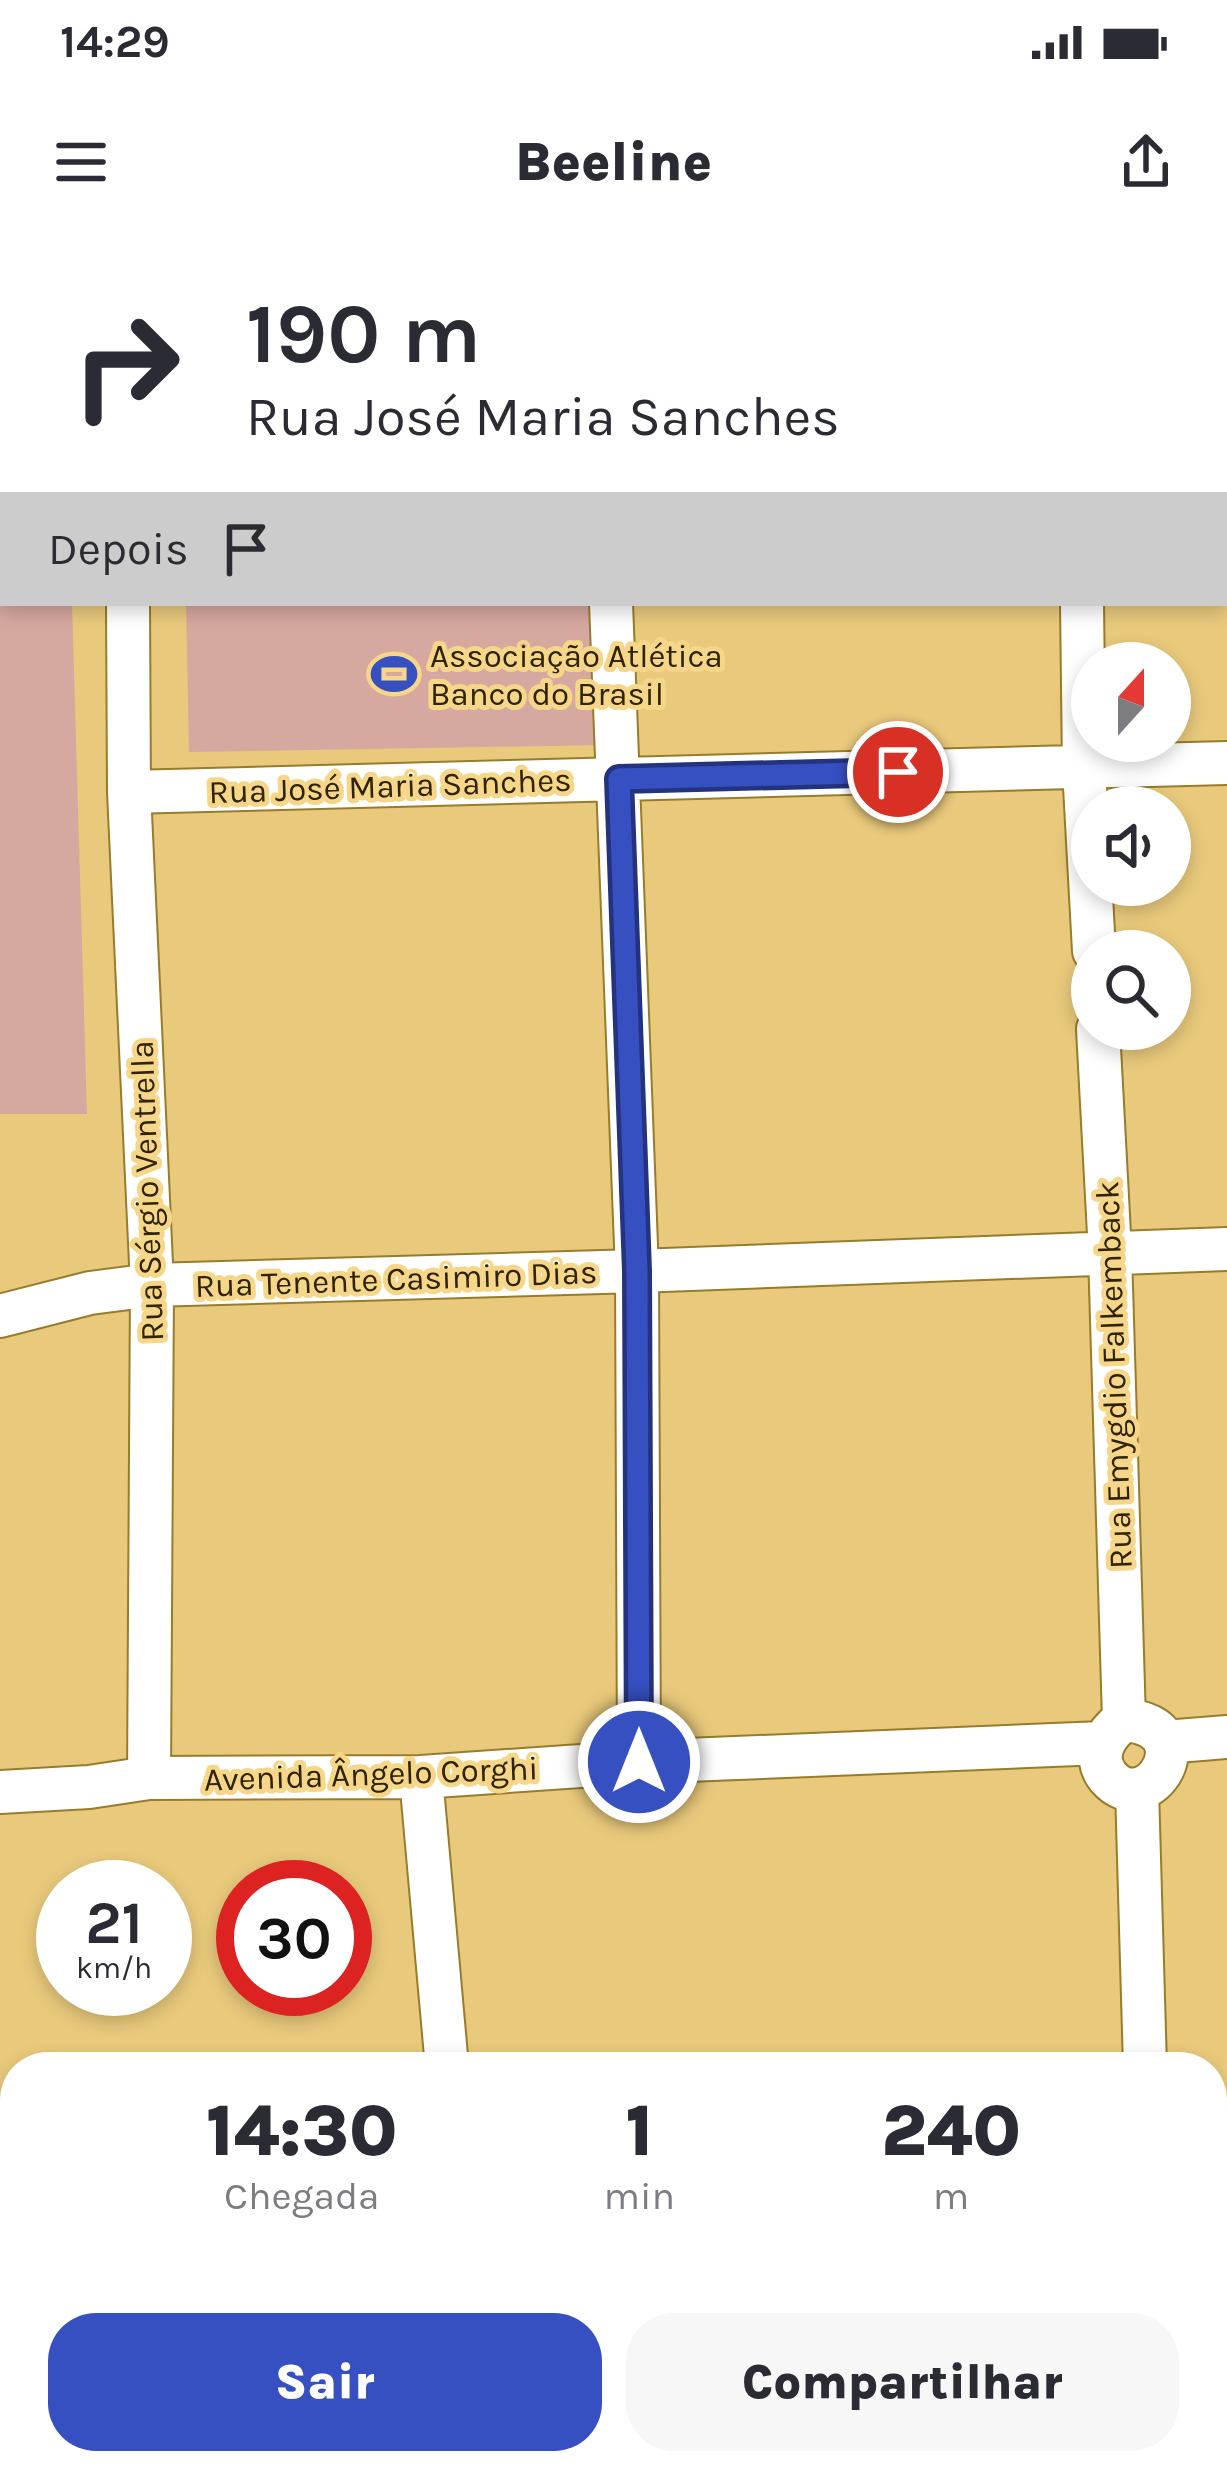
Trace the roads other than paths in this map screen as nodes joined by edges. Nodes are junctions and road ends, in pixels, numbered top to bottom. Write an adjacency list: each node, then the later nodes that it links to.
1 (128, 606): 7 (street, Rua Sérgio Ventrella)
2 (611, 606): 6 (street)
3 (1082, 606): 5 (street)
4 (1227, 763): 5 (street, Rua José Maria Sanches)
5 (1084, 768): 6 (street, Rua José Maria Sanches); 8 (street)
6 (619, 779): 7 (street, Rua José Maria Sanches); 12 (street)
7 (129, 792): 13 (street, Rua Sérgio Ventrella)
8 (1093, 930)
9 (1099, 1050): 11 (street, Rua Emygdio Falkemback)
10 (1227, 1249): 11 (street, Rua Tenente Casimiro Dias)
11 (1110, 1253): 12 (street, Rua Tenente Casimiro Dias); 15 (street, Rua Emygdio Falkemback)
12 (637, 1271): 13 (street, Rua Tenente Casimiro Dias); 18 (street)
13 (152, 1285): 14 (street, Rua Tenente Casimiro Dias); 20 (street, Rua Sérgio Ventrella)
14 (0, 1316)
15 (1113, 1732): 17 (street); 18 (street, Avenida Ângelo Corghi); 21 (street)
16 (1227, 1737): 17 (street)
17 (1165, 1742): 21 (street)
18 (639, 1762): 19 (street, Avenida Ângelo Corghi)
19 (421, 1777): 20 (street, Avenida Ângelo Corghi); 23 (street)
20 (148, 1778): 22 (street, Avenida Ângelo Corghi)
21 (1137, 1789): 24 (street)
22 (0, 1792)
23 (446, 2052)
24 (1145, 2052)

